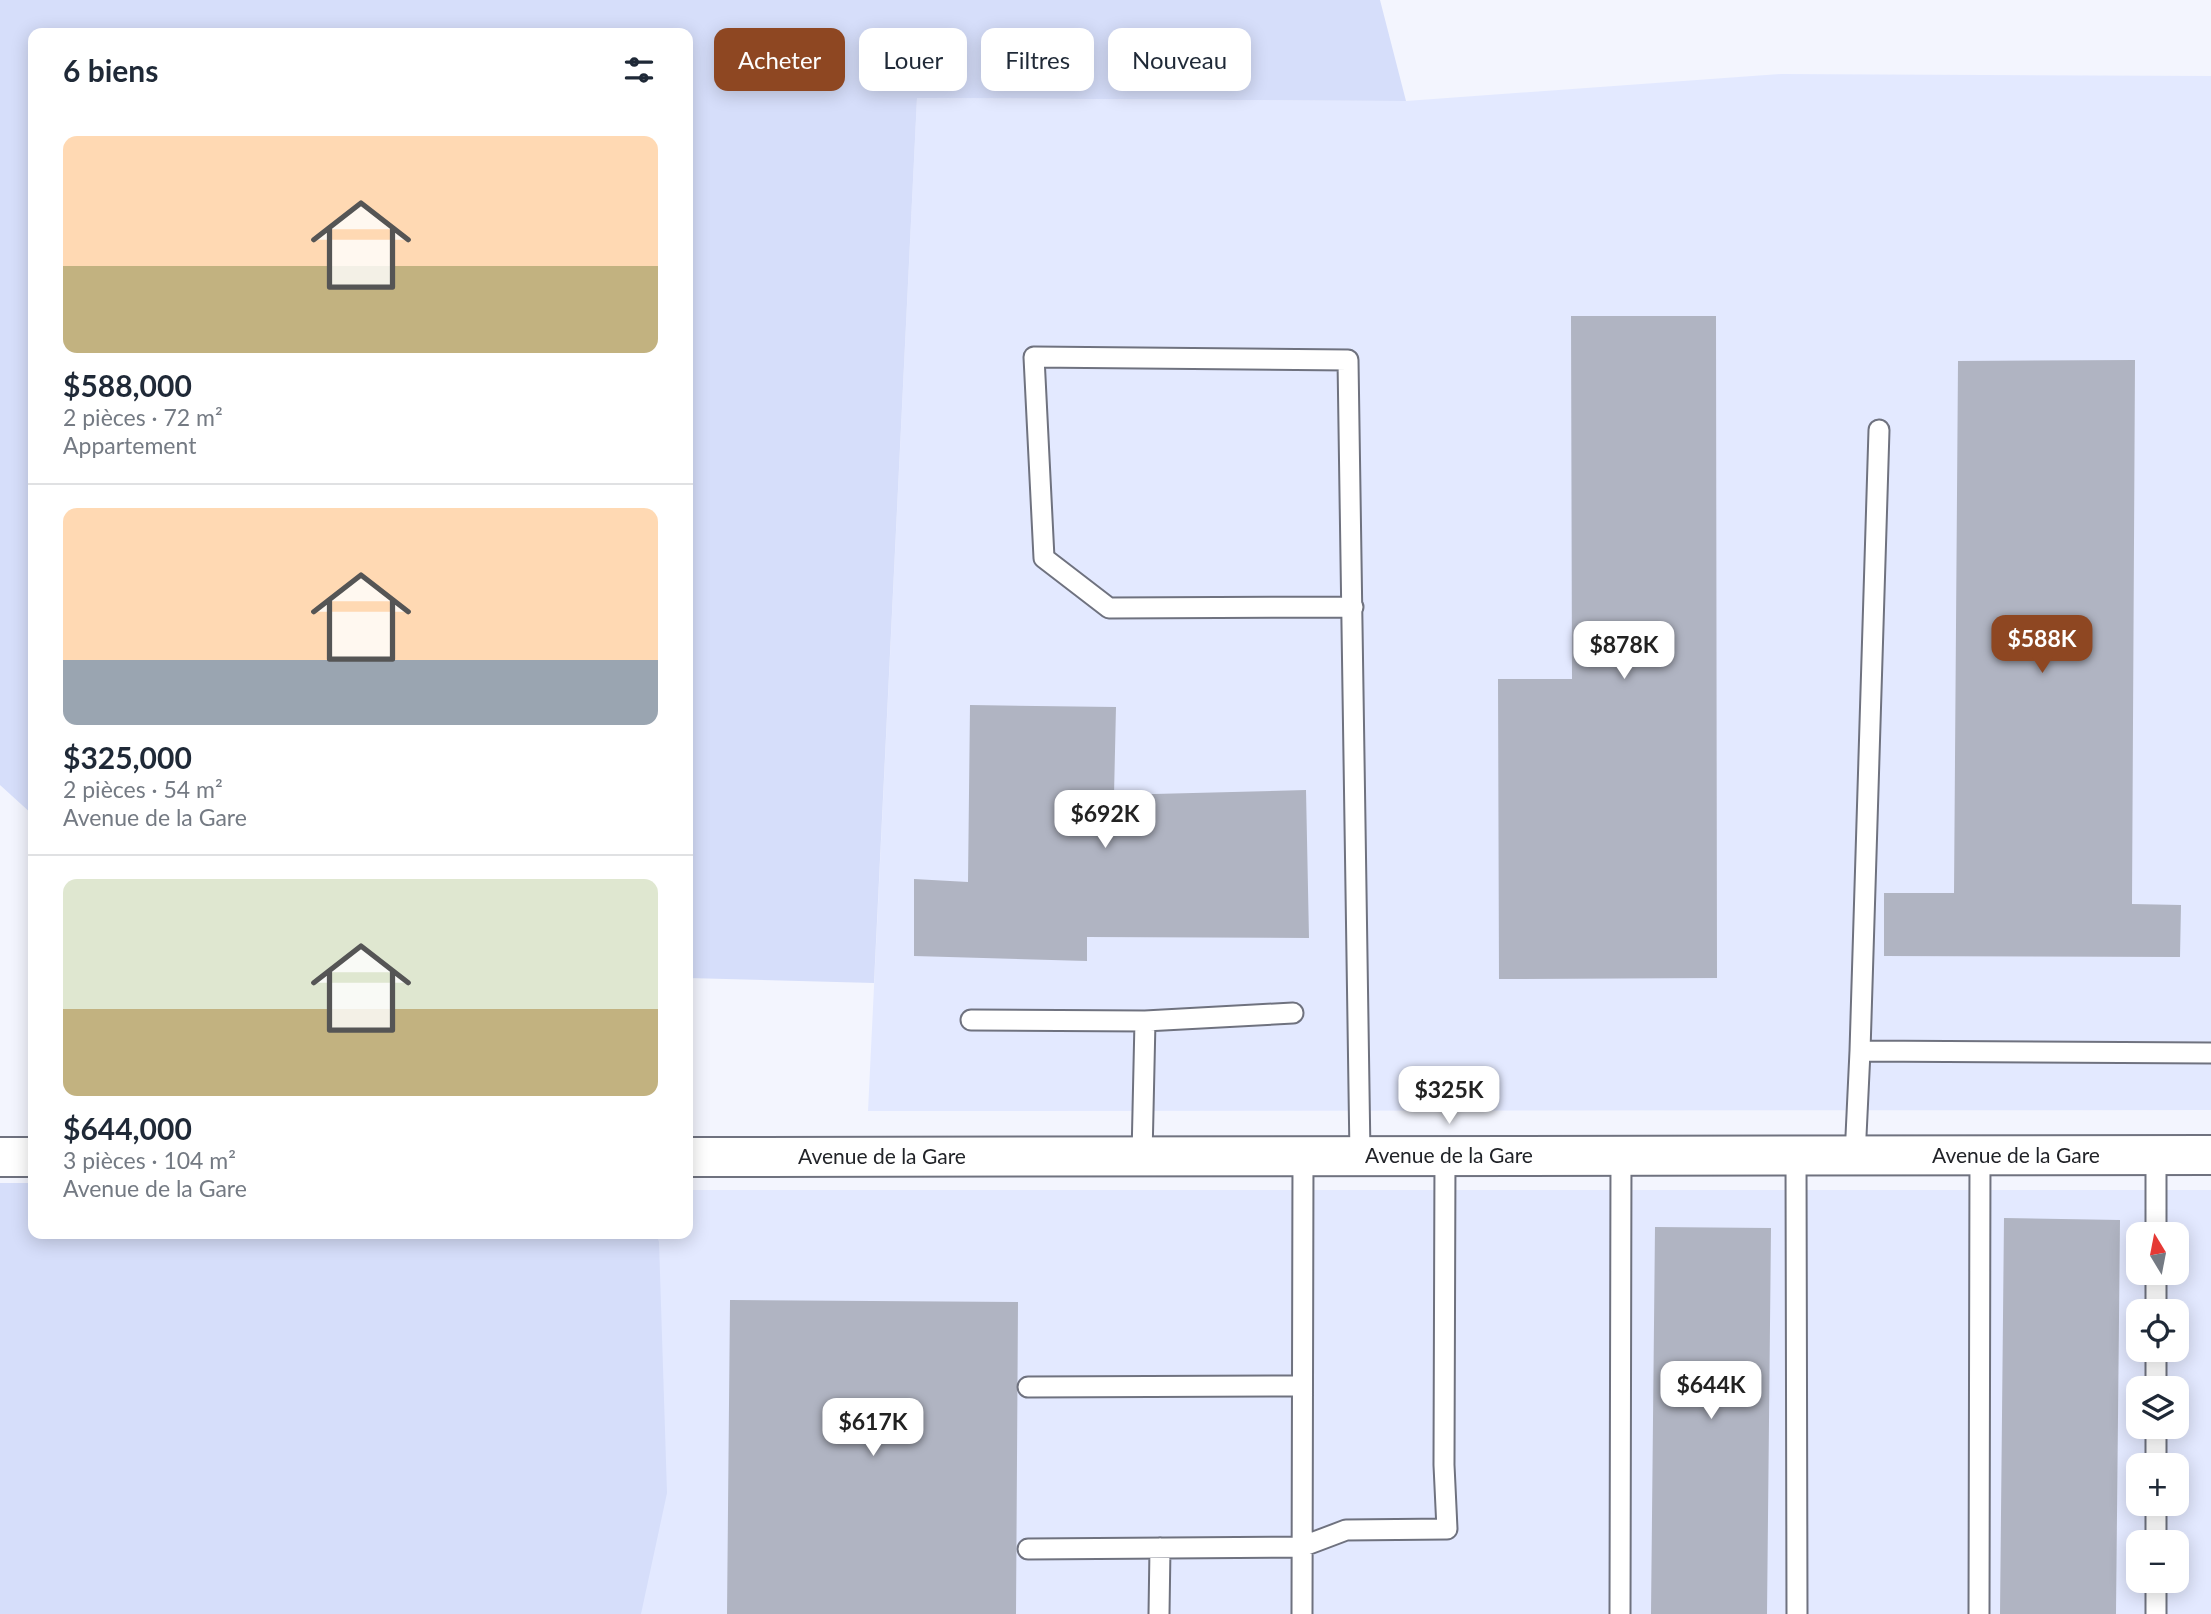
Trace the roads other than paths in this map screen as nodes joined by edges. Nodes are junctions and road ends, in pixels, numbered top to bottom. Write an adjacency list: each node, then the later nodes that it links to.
1 (1879, 430): 6 (lane)
2 (1353, 607): 2 (lane); 9 (lane)
3 (1293, 1013): 5 (lane)
4 (971, 1020): 5 (lane)
5 (1145, 1021): 12 (lane)
6 (1860, 1051): 7 (lane); 20 (lane)
7 (2211, 1053)
8 (1303, 1155): 9 (street, Avenue de la Gare); 12 (street, Avenue de la Gare); 22 (lane)
9 (1360, 1155): 13 (street, Avenue de la Gare)
10 (2156, 1155): 11 (street, Avenue de la Gare); 15 (street, Avenue de la Gare); 21 (lane)
11 (2211, 1155)
12 (1142, 1156): 18 (street, Avenue de la Gare)
13 (1445, 1156): 14 (street, Avenue de la Gare); 24 (lane)
14 (1621, 1156): 19 (street, Avenue de la Gare); 30 (lane)
15 (1980, 1156): 20 (street, Avenue de la Gare); 32 (lane)
16 (0, 1157): 17 (street)
17 (28, 1157)
18 (693, 1157)
19 (1796, 1157): 20 (street, Avenue de la Gare); 31 (lane)
20 (1855, 1157)
21 (2156, 1222)
22 (1303, 1386): 23 (lane); 24 (lane)
23 (1028, 1387)
24 (1301, 1547): 25 (lane); 29 (lane)
25 (1160, 1548): 26 (lane); 28 (lane)
26 (1028, 1549)
27 (2156, 1593): 33 (lane)
28 (1159, 1614)
29 (1302, 1614)
30 (1620, 1614)
31 (1797, 1614)
32 (1979, 1614)
33 (2156, 1614)

